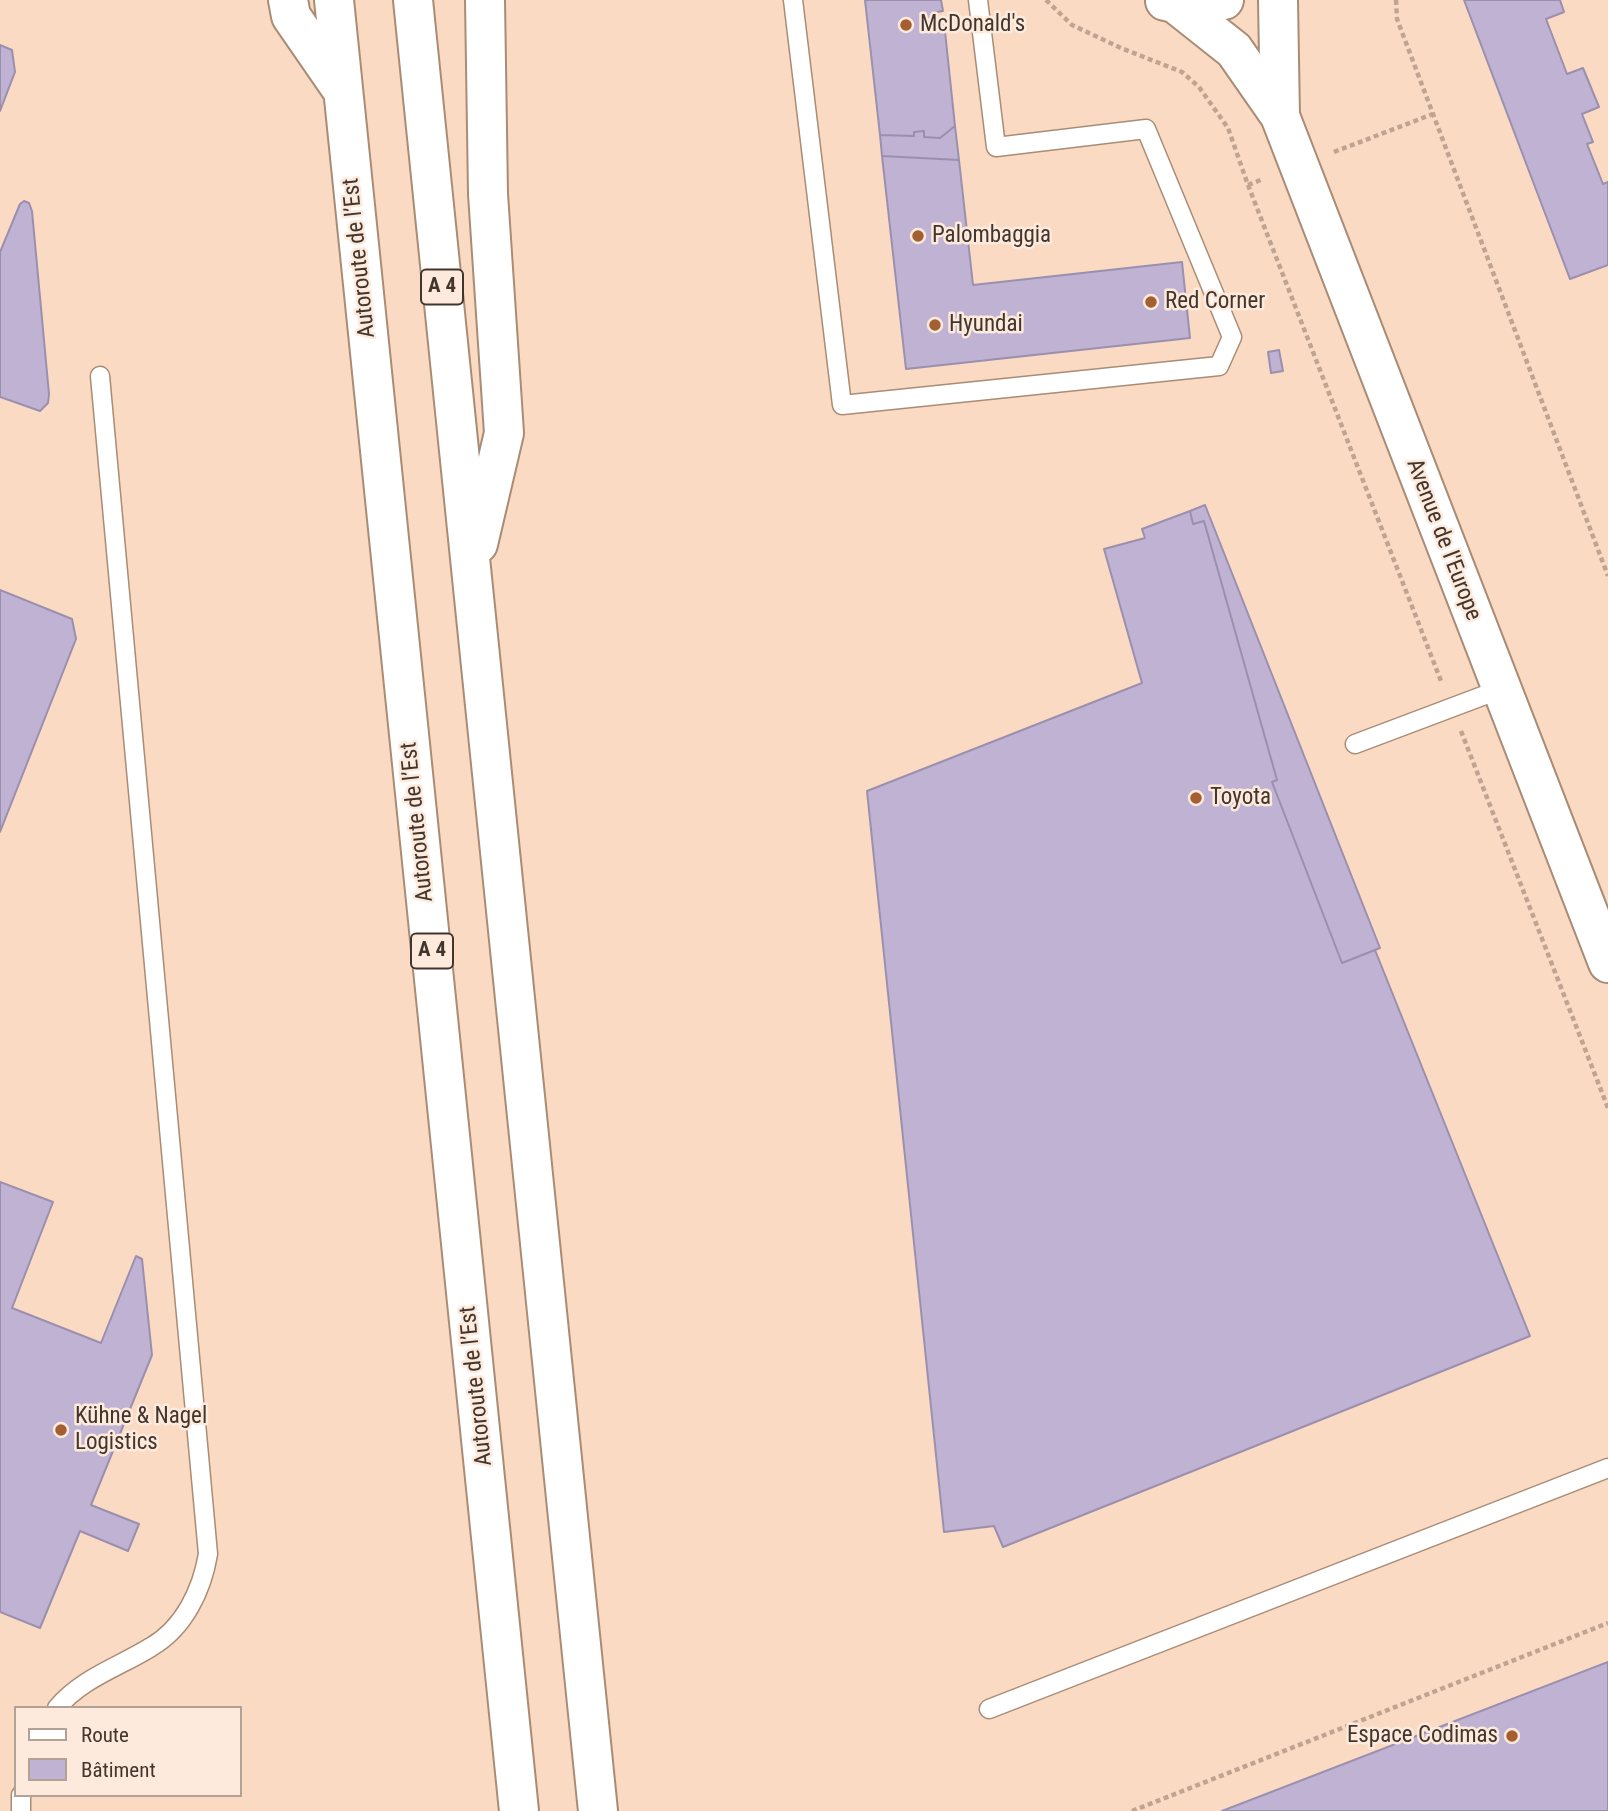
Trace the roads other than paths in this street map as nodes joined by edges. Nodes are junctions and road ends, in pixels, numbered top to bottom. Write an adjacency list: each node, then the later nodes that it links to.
1 (289, 0): 10 (main road)
2 (334, 0): 10 (main road, Autoroute de l’Est / A 4)
3 (413, 0): 13 (main road, A 4)
4 (485, 0): 13 (main road)
5 (793, 0): 6 (lane)
6 (978, 0)
7 (1224, 0): 9 (main road)
8 (1278, 0): 11 (main road, Avenue de l'Europe)
9 (1168, 2): 11 (main road, Avenue de l'Europe)
10 (343, 92): 20 (main road, Autoroute de l’Est / A 4)
11 (1280, 116): 14 (main road, Avenue de l'Europe)
12 (100, 376): 18 (lane)
13 (471, 573): 21 (main road, A 4)
14 (1501, 689): 15 (lane); 16 (main road, Avenue de l'Europe)
15 (1355, 744)
16 (1607, 959)
17 (1608, 1468): 19 (lane)
18 (59, 1706)
19 (989, 1709)
20 (519, 1811)
21 (598, 1811)

